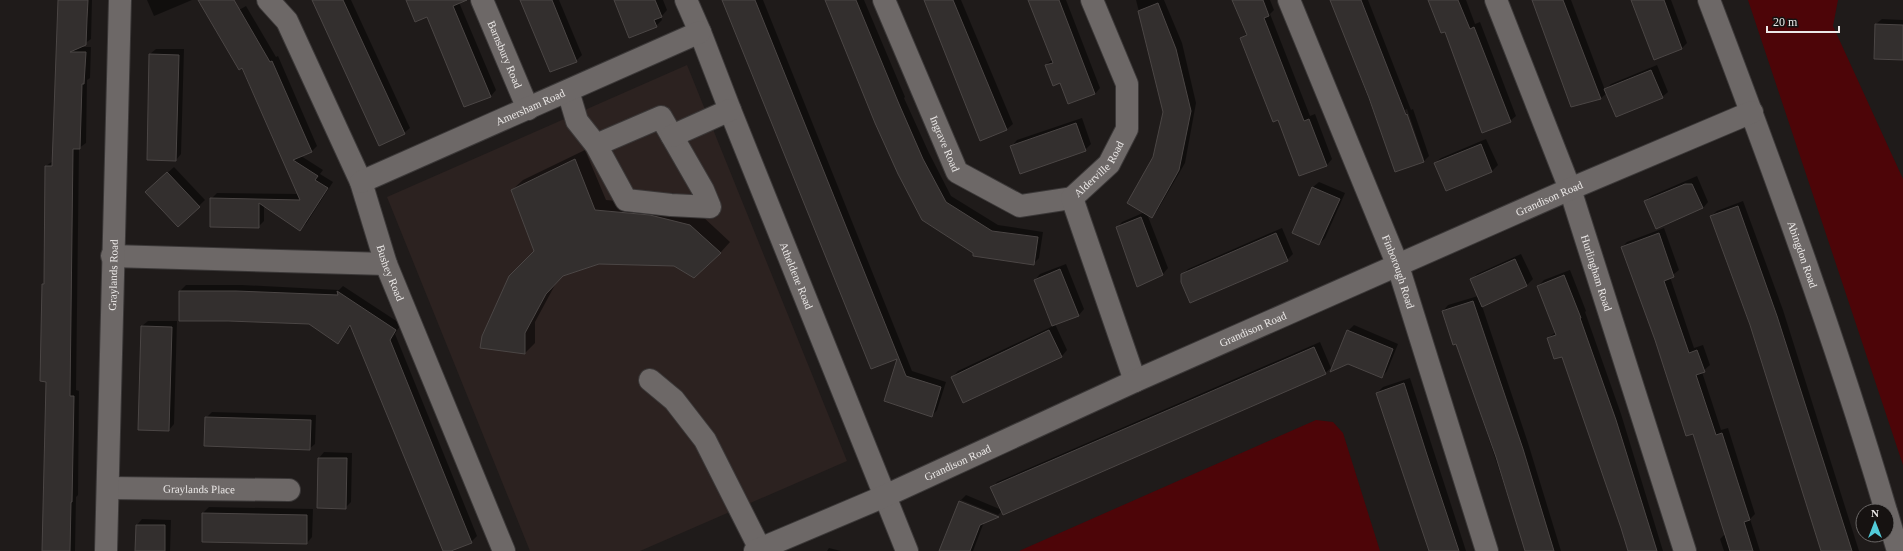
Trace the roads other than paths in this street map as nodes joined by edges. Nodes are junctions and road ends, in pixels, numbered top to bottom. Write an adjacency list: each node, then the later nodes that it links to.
1 (120, 0): 20 (street, Graylands Road)
2 (268, 0): 17 (street, Bushey Road)
3 (482, 0): 12 (street, Barnsbury Road)
4 (686, 0): 10 (street, Atheldene Road)
5 (884, 0): 19 (street, Ingrave Road)
6 (1092, 0): 19 (street, Alderville Road)
7 (1289, 0): 22 (street, Finborough Road)
8 (1496, 0): 18 (street, Hurlingham Road)
9 (1709, 0): 14 (street, Abingdon Road)
10 (700, 32): 11 (street, Amersham Road); 13 (street, Atheldene Road)
11 (568, 91): 12 (street, Amersham Road); 16 (street)
12 (528, 109): 17 (street, Amersham Road)
13 (730, 110): 15 (street); 27 (street, Atheldene Road)
14 (1752, 112): 18 (street, Grandison Road); 28 (street, Abingdon Road)
15 (672, 136): 16 (street); 16 (street)
16 (596, 145)
17 (361, 182): 21 (street, Bushey Road)
18 (1570, 189): 22 (street, Grandison Road); 35 (street, Hurlingham Road)
19 (1072, 198): 24 (street, Alderville Road)
20 (112, 256): 21 (street); 25 (street, Graylands Road)
21 (386, 264): 32 (street, Bushey Road)
22 (1398, 266): 24 (street, Grandison Road); 34 (street, Finborough Road)
23 (650, 380): 30 (street)
24 (1135, 381): 27 (street, Grandison Road)
25 (109, 488): 26 (street, Graylands Place); 31 (street, Graylands Road)
26 (289, 490)
27 (885, 496): 30 (street, Grandison Road); 33 (street, Atheldene Road)
28 (1884, 503)
29 (1895, 541): 36 (street)
30 (758, 550)
31 (106, 551)
32 (504, 551)
33 (907, 551)
34 (1488, 551)
35 (1685, 551)
36 (1898, 551)

